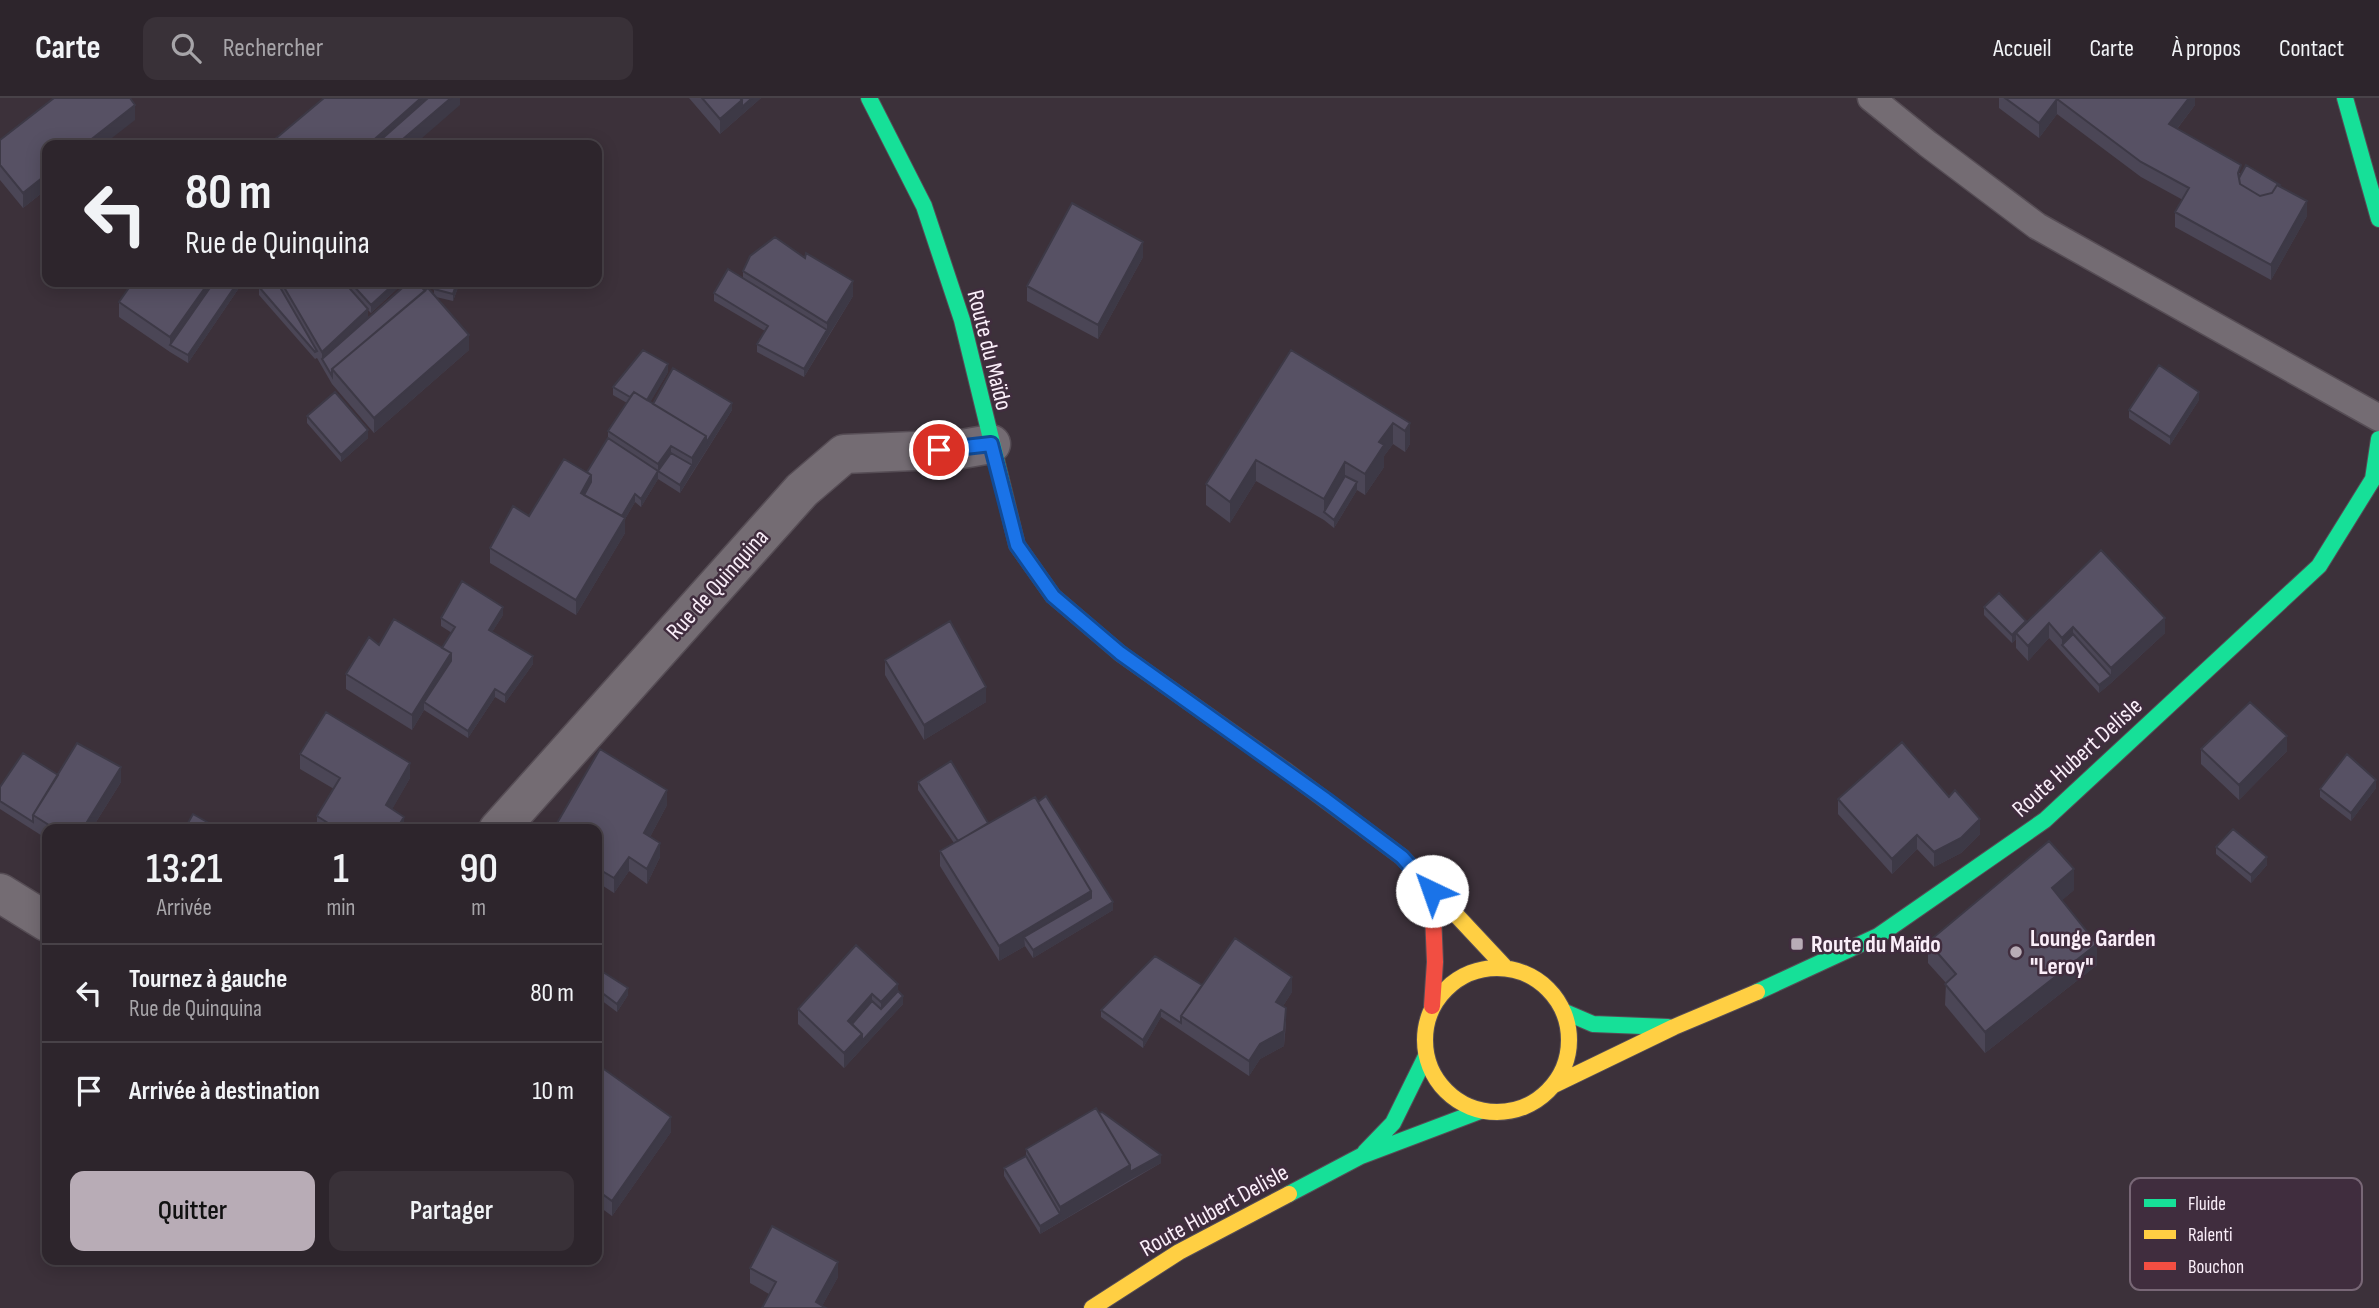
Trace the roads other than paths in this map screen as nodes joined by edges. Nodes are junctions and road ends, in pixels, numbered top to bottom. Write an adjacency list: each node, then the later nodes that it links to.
1 (869, 98): 7 (main road, Route du Maïdo)
2 (1871, 98): 5 (lane)
3 (2344, 101): 4 (main road)
4 (2379, 219)
5 (2379, 418)
6 (2379, 439): 15 (main road, Route Hubert Delisle)
7 (991, 444): 8 (street, Rue de Quinquina); 9 (main road, Route du Maïdo)
8 (503, 824)
9 (1432, 891): 12 (main road, Route du Maïdo); 13 (main road)
10 (0, 894): 11 (street)
11 (42, 919)
12 (1504, 967): 13 (main road); 14 (main road)
13 (1432, 1006): 16 (main road)
14 (1565, 1012): 15 (main road, Route Hubert Delisle); 17 (main road)
15 (1674, 1027): 17 (main road, Route Hubert Delisle)
16 (1426, 1056): 18 (main road); 19 (main road, Route Hubert Delisle)
17 (1554, 1085): 18 (main road)
18 (1480, 1111): 19 (main road, Route Hubert Delisle)
19 (1362, 1156): 20 (main road, Route Hubert Delisle)
20 (1092, 1308)

